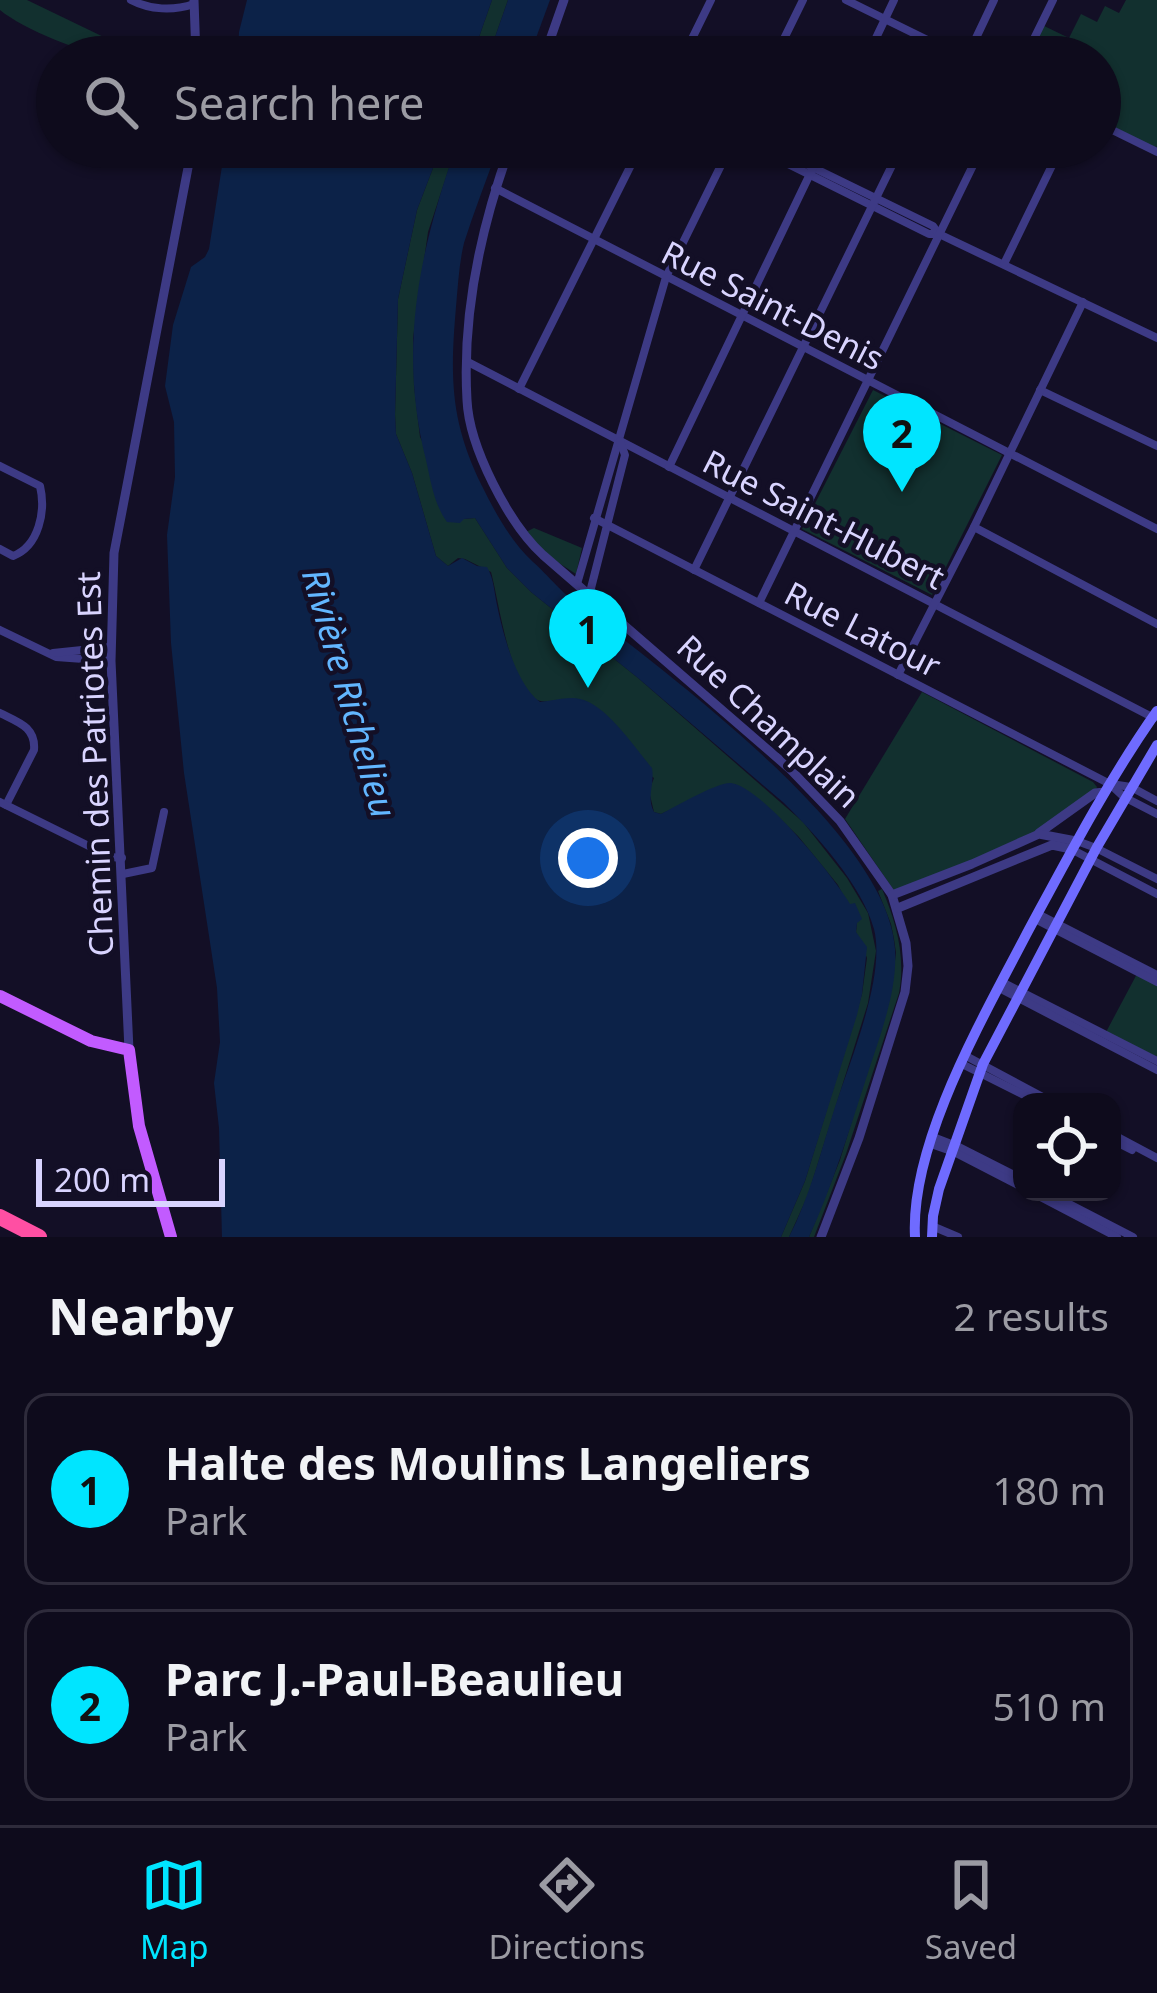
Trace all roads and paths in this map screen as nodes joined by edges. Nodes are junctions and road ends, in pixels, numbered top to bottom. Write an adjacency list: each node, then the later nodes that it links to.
1 (131, 0): 9 (street)
2 (564, 0): 12 (street)
3 (711, 0): 13 (street)
4 (803, 0): 14 (street)
5 (846, 0): 10 (street)
6 (894, 0): 10 (street)
7 (994, 0): 17 (street)
8 (1053, 0): 18 (street)
9 (191, 1): 11 (street)
10 (885, 19): 15 (street); 16 (street)
11 (194, 36)
12 (552, 36)
13 (693, 36)
14 (785, 36)
15 (877, 36)
16 (915, 36)
17 (976, 36)
18 (1035, 36)
19 (1121, 134): 20 (street)
20 (1156, 150)
21 (188, 168): 65 (street, Chemin des Patriotes Est)
22 (502, 168): 32 (street, Rue Champlain)
23 (630, 168): 35 (street)
24 (720, 168): 37 (street)
25 (805, 168): 31 (street)
26 (807, 168): 31 (street)
27 (814, 168): 31 (street)
28 (891, 168): 33 (street)
29 (972, 168): 34 (street)
30 (1050, 168): 36 (street)
31 (812, 171): 33 (street); 39 (street)
32 (495, 188): 35 (street, Rue Saint-Denis); 42 (street, Rue Champlain)
33 (874, 202): 34 (street); 41 (street)
34 (939, 234): 36 (street); 43 (street)
35 (596, 240): 37 (street, Rue Saint-Denis); 44 (street)
36 (1004, 265): 38 (street)
37 (666, 277): 39 (street, Rue Saint-Denis); 46 (street)
38 (1083, 302): 40 (street); 45 (street)
39 (742, 316): 41 (street, Rue Saint-Denis); 50 (street)
40 (1157, 338)
41 (803, 347): 43 (street, Rue Saint-Denis); 51 (street)
42 (468, 362): 44 (street, Rue Saint-Hubert); 59 (street, Rue Champlain)
43 (868, 381): 48 (street, Rue Saint-Denis); 56 (street)
44 (520, 389): 46 (street, Rue Saint-Hubert)
45 (1040, 390): 47 (street); 48 (street)
46 (620, 441): 50 (street, Rue Saint-Hubert); 52 (street); 53 (street)
47 (1157, 446)
48 (1010, 452): 54 (street); 55 (street, Rue Saint-Denis)
49 (0, 466): 57 (street)
50 (669, 466): 51 (street, Rue Saint-Hubert)
51 (730, 498): 56 (street, Rue Saint-Hubert); 58 (street)
52 (594, 518): 53 (street, Rue Latour); 59 (street)
53 (606, 524): 58 (street, Rue Latour); 60 (street)
54 (974, 527): 62 (street); 63 (street)
55 (1157, 529)
56 (794, 531): 61 (street); 62 (street, Rue Saint-Hubert)
57 (0, 549)
58 (694, 570): 61 (street, Rue Latour)
59 (577, 586): 60 (street, Rue Champlain)
60 (590, 596): 87 (street, Rue Champlain)
61 (759, 603): 68 (street, Rue Latour)
62 (936, 604): 68 (street); 70 (street, Rue Saint-Hubert)
63 (1157, 624)
64 (0, 631): 66 (street)
65 (111, 647): 66 (street); 67 (street, Chemin des Patriotes Est)
66 (52, 654): 67 (street)
67 (111, 661): 80 (street, Chemin des Patriotes Est)
68 (898, 675): 72 (street, Rue Latour)
69 (0, 713): 74 (street)
70 (1156, 716): 72 (main road)
71 (1157, 745): 73 (main road)
72 (1107, 788): 73 (street, Rue Latour); 77 (street); 78 (main road)
73 (1127, 792): 75 (street, Rue Latour); 79 (main road)
74 (3, 804): 80 (street)
75 (1156, 807)
76 (164, 812): 83 (street)
77 (1039, 833): 78 (street); 82 (street)
78 (1074, 845): 79 (street); 81 (street); 84 (street); 89 (main road)
79 (1096, 848): 81 (main road); 85 (street)
80 (122, 858): 83 (street, Chemin des Patriotes Est)
81 (1089, 860): 86 (street); 90 (main road)
82 (972, 864): 84 (street); 87 (street)
83 (122, 874): 95 (street, Chemin des Patriotes Est)
84 (977, 877): 88 (street)
85 (1157, 879)
86 (1157, 894)
87 (892, 895): 88 (street, Rue Champlain)
88 (898, 908): 113 (street, Rue Champlain)
89 (1036, 916): 90 (street); 92 (main road)
90 (1055, 926): 91 (street); 93 (main road)
91 (1157, 978)
92 (1001, 985): 93 (street); 96 (main road)
93 (1018, 995): 97 (street); 98 (main road)
94 (0, 996): 95 (main road)
95 (129, 1050): 112 (main road, Chemin des Patriotes Est)
96 (964, 1060): 98 (street); 100 (main road)
97 (1157, 1066)
98 (981, 1068): 99 (street); 102 (main road)
99 (1030, 1093)
100 (932, 1141): 102 (street); 114 (main road)
101 (1121, 1142): 103 (street)
102 (952, 1148): 104 (street); 108 (main road)
103 (1157, 1160)
104 (1013, 1178)
105 (1058, 1201): 109 (street)
106 (0, 1217): 111 (highway)
107 (0, 1228): 110 (highway)
108 (934, 1234): 115 (street)
109 (1120, 1235): 116 (street)
110 (19, 1237)
111 (39, 1237)
112 (171, 1237)
113 (821, 1237)
114 (915, 1237)
115 (958, 1237)
116 (1133, 1237)

